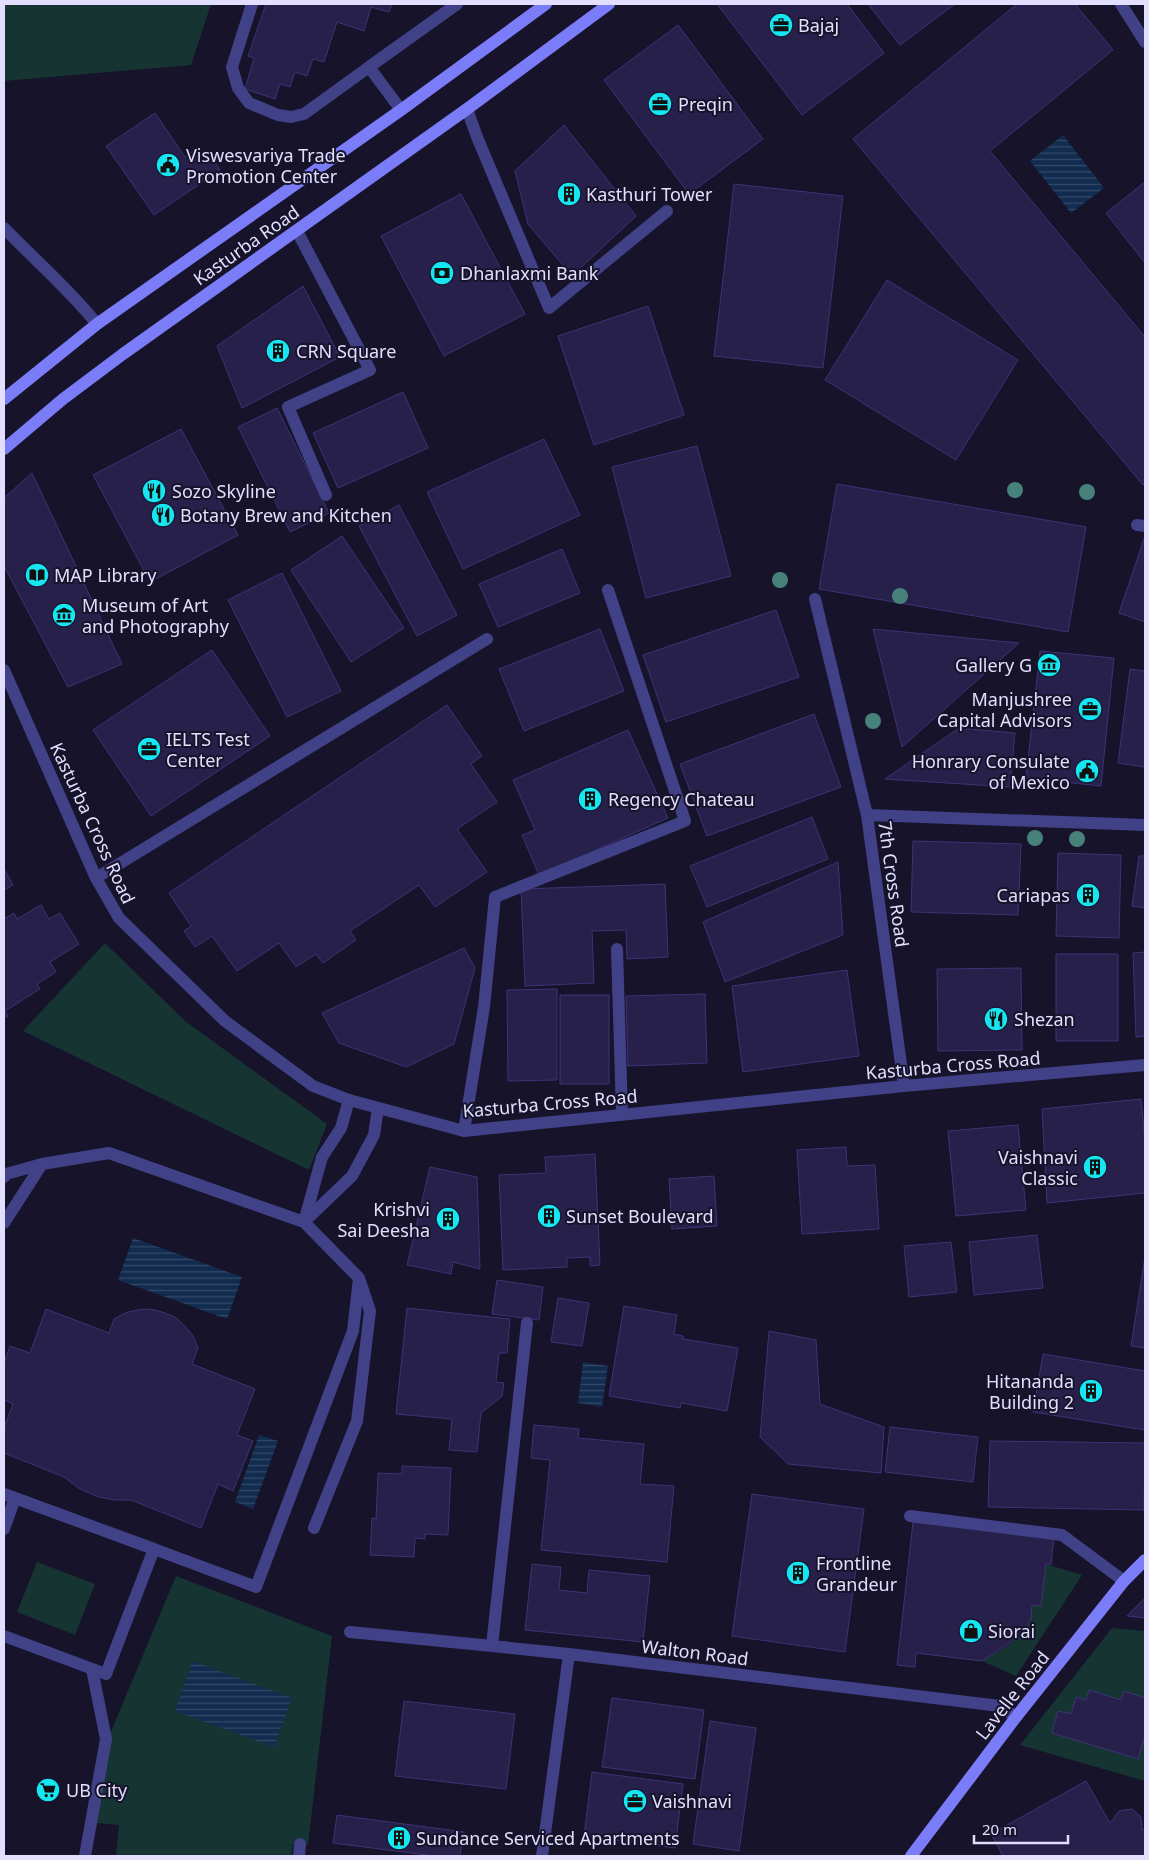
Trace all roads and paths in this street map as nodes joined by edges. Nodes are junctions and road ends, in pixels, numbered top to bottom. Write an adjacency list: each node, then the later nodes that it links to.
1 (252, 4): 7 (street)
2 (457, 4): 7 (street)
3 (546, 4): 9 (main road, Kasturba Road)
4 (609, 4): 8 (main road, Kasturba Road)
5 (1121, 4): 6 (street)
6 (1145, 42)
7 (369, 68): 9 (street)
8 (467, 109): 10 (street); 12 (main road, Kasturba Road)
9 (402, 110): 13 (main road, Kasturba Road)
10 (667, 211)
11 (4, 228): 13 (street)
12 (297, 231): 15 (main road, Kasturba Road); 16 (street)
13 (97, 324): 14 (main road, Kasturba Road)
14 (4, 399)
15 (4, 449)
16 (326, 495)
17 (608, 590): 30 (street)
18 (815, 599): 21 (street)
19 (488, 639): 23 (street)
20 (4, 670): 23 (street, Kasturba Cross Road)
21 (866, 814): 22 (street, 7th Cross Road); 26 (street, 7th Cross Road)
22 (1145, 825)
23 (96, 878): 27 (street, Kasturba Cross Road)
24 (617, 949): 29 (street)
25 (1145, 1065): 26 (street, Kasturba Cross Road)
26 (904, 1086): 29 (street, Kasturba Cross Road)
27 (349, 1100): 28 (street, Kasturba Cross Road); 33 (street)
28 (378, 1108): 30 (street, Kasturba Cross Road); 33 (street)
29 (622, 1114): 30 (street, Kasturba Cross Road)
30 (464, 1130)
31 (42, 1164): 32 (street); 33 (street); 34 (street)
32 (4, 1177)
33 (304, 1222): 35 (street)
34 (4, 1223)
35 (359, 1278): 39 (street); 41 (street)
36 (527, 1324): 46 (street)
37 (10, 1496): 40 (street); 41 (street)
38 (910, 1516): 43 (street)
39 (314, 1528)
40 (4, 1529)
41 (154, 1549): 48 (street)
42 (1145, 1560): 43 (main road, Lavelle Road)
43 (1124, 1581): 49 (main road, Lavelle Road)
44 (350, 1632): 46 (street, Walton Road)
45 (4, 1636): 48 (street)
46 (492, 1646): 47 (street, Walton Road)
47 (569, 1654): 49 (street, Walton Road); 51 (street)
48 (92, 1669): 50 (street)
49 (1016, 1717): 52 (main road, Lavelle Road)
50 (85, 1856)
51 (542, 1856)
52 (911, 1856)

